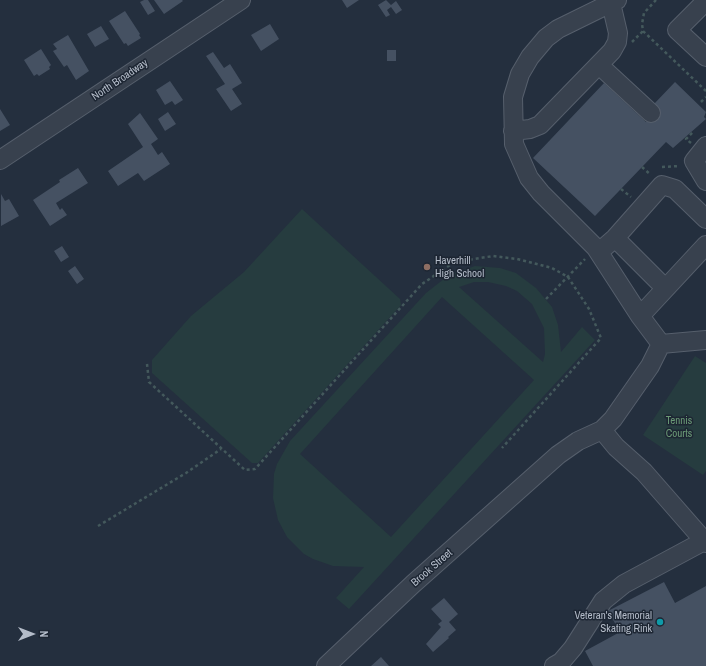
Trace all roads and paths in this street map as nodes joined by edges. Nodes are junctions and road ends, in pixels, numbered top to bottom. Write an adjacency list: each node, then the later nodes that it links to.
1 (241, 0): 15 (street, North Broadway)
2 (656, 0): 5 (path)
3 (706, 1): 7 (street)
4 (614, 2): 8 (street); 13 (street)
5 (643, 31): 6 (path); 9 (path)
6 (630, 44)
7 (705, 55)
8 (599, 65): 12 (street); 13 (street)
9 (706, 91)
10 (706, 97): 11 (path)
11 (701, 102)
12 (651, 113)
13 (513, 131): 24 (street)
14 (706, 146): 18 (street)
15 (0, 160)
16 (642, 167): 17 (path)
17 (652, 175)
18 (706, 180)
19 (621, 189): 20 (path)
20 (631, 197)
21 (706, 219): 22 (street)
22 (614, 238): 24 (street); 26 (street)
23 (706, 245): 26 (street)
24 (594, 253): 25 (path); 28 (street)
25 (568, 277): 27 (path); 33 (path); 34 (path)
26 (665, 288): 28 (street)
27 (546, 299)
28 (640, 316): 30 (street)
29 (706, 340): 30 (street)
30 (661, 344): 32 (street, Brook Street)
31 (147, 364): 34 (path)
32 (602, 430): 36 (street); 38 (street, Brook Street)
33 (502, 448)
34 (221, 449): 35 (path)
35 (98, 526)
36 (705, 542): 37 (street)
37 (560, 664)
38 (326, 666)

